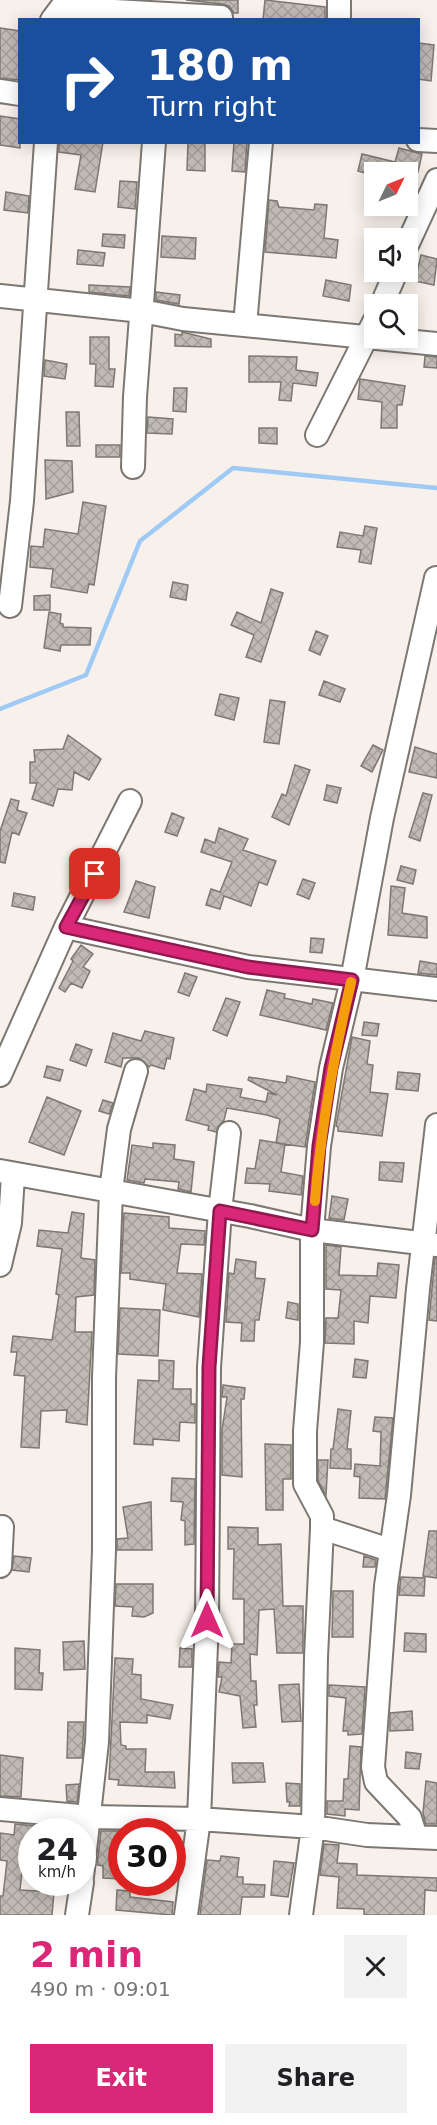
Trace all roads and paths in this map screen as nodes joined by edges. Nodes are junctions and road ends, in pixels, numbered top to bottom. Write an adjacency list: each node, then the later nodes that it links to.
1 (339, 0): 4 (street)
2 (221, 12): 3 (street)
3 (54, 18)
4 (339, 18)
5 (0, 91): 6 (street)
6 (18, 94)
7 (420, 140): 8 (street)
8 (437, 141)
9 (46, 144): 15 (street)
10 (154, 144): 16 (street)
11 (261, 144): 17 (street)
12 (437, 180): 13 (street)
13 (415, 228)
14 (0, 296): 15 (street)
15 (35, 301): 16 (street); 25 (street)
16 (142, 311): 17 (street); 23 (street)
17 (245, 325): 18 (street)
18 (364, 328)
19 (418, 339): 21 (street)
20 (364, 342): 22 (street)
21 (437, 344)
22 (317, 435)
23 (133, 468)
24 (436, 578): 28 (street)
25 (10, 606)
26 (130, 801): 27 (street)
27 (66, 927): 28 (street); 31 (street)
28 (352, 980): 29 (street); 37 (street)
29 (437, 989)
30 (136, 1071): 35 (street)
31 (0, 1075)
32 (437, 1125): 38 (street)
33 (229, 1133): 36 (street)
34 (7, 1173): 35 (street); 39 (street)
35 (111, 1191): 36 (street); 45 (street)
36 (220, 1211): 37 (street); 46 (street)
37 (312, 1230): 38 (street); 41 (street)
38 (430, 1245): 42 (street)
39 (0, 1265)
40 (2, 1527): 43 (street)
41 (322, 1528): 42 (street); 47 (street)
42 (390, 1550): 48 (street)
43 (0, 1566)
44 (0, 1809): 45 (street)
45 (91, 1817): 46 (street)
46 (199, 1819): 47 (street); 51 (street)
47 (313, 1827): 48 (street); 52 (street)
48 (426, 1837)
49 (80, 1896): 50 (street)
50 (77, 1915)
51 (186, 1915)
52 (301, 1915)

